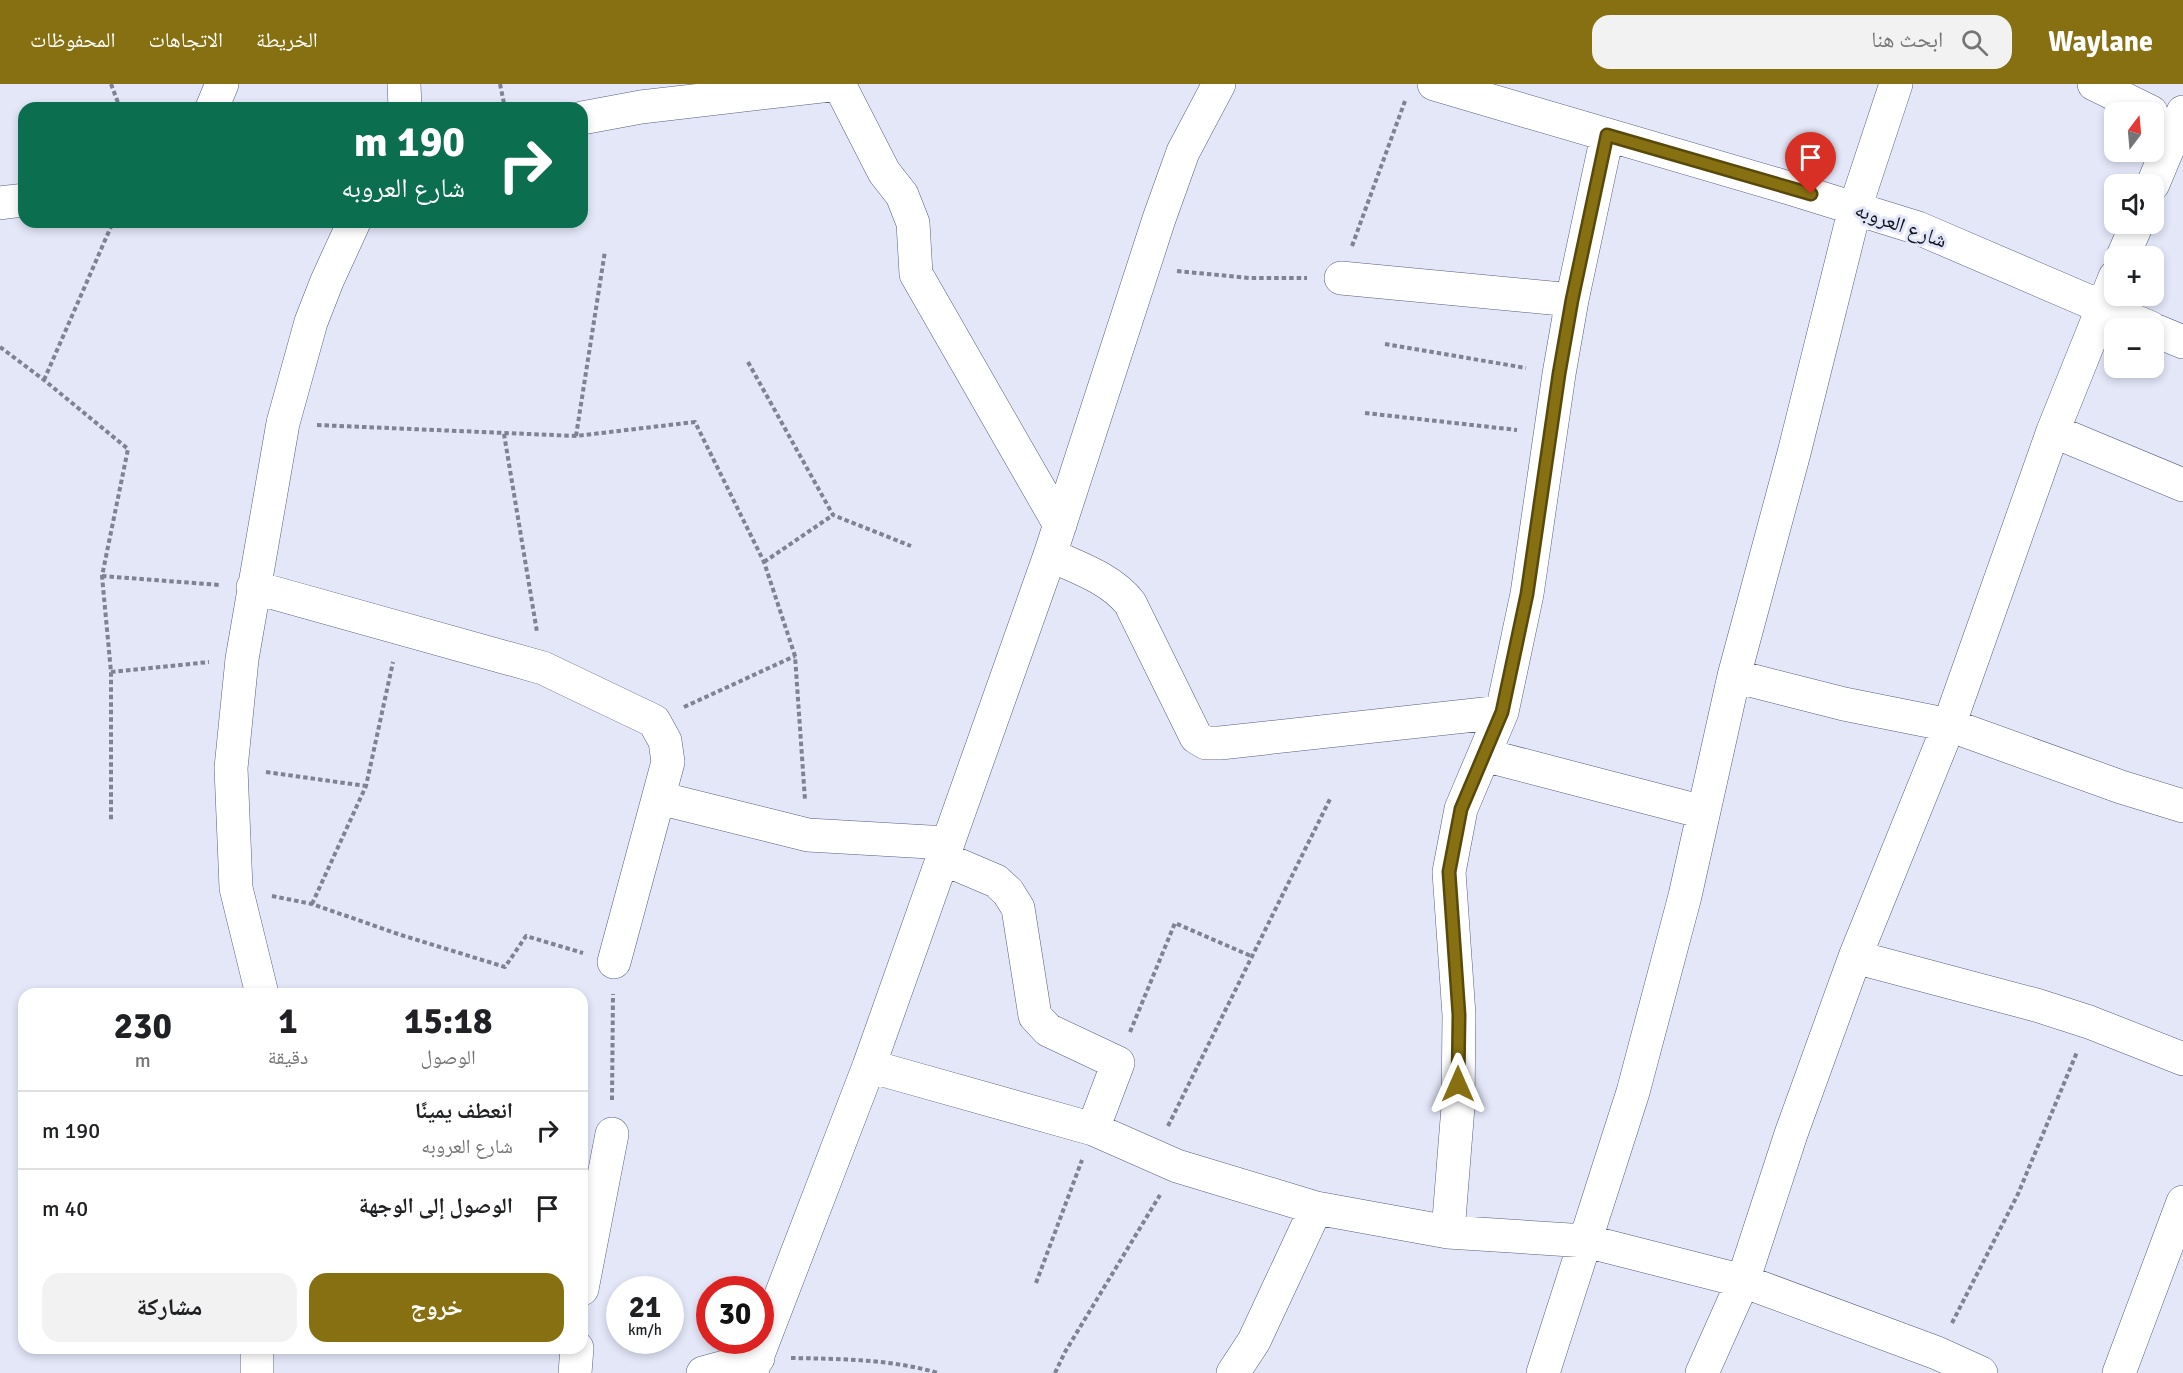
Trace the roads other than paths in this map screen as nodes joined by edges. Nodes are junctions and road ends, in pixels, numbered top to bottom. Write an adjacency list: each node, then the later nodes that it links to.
1 (222, 84): 9 (street)
2 (404, 84): 10 (street)
3 (839, 84): 8 (street); 28 (street)
4 (1219, 84): 28 (street)
5 (1896, 84): 17 (street)
6 (2094, 84): 12 (street)
7 (1421, 89): 13 (street, شارع العروبه)
8 (639, 96): 11 (street)
9 (214, 102)
10 (405, 102)
11 (588, 116)
12 (2170, 118): 14 (street)
13 (1607, 135): 17 (street, شارع العروبه); 20 (street)
14 (2156, 174)
15 (18, 202): 16 (street)
16 (0, 203)
17 (1855, 208): 22 (street, شارع العروبه); 30 (street)
18 (351, 228): 29 (street)
19 (1341, 278): 20 (street)
20 (1572, 300): 31 (street)
21 (2104, 304): 22 (street)
22 (2102, 309): 23 (street, شارع العروبه); 26 (street)
23 (2124, 318)
24 (2164, 334): 25 (street, شارع العروبه)
25 (2183, 342)
26 (2053, 431): 27 (street); 32 (street)
27 (2183, 485)
28 (1055, 540): 31 (street); 37 (street)
29 (253, 587): 34 (street); 40 (street)
30 (1734, 676): 32 (street); 36 (street)
31 (1502, 712): 33 (street)
32 (1949, 724): 35 (street); 38 (street)
33 (1484, 755): 36 (street); 47 (street)
34 (659, 798): 37 (street); 39 (street)
35 (2183, 806)
36 (1704, 812): 48 (street)
37 (945, 851): 42 (street); 43 (street)
38 (1855, 957): 41 (street); 50 (street)
39 (614, 962)
40 (261, 988)
41 (2183, 1059)
42 (869, 1066): 43 (street); 53 (street)
43 (1093, 1130): 46 (street)
44 (612, 1134): 49 (street)
45 (2183, 1202): 61 (street)
46 (1316, 1208): 47 (street); 57 (street)
47 (1448, 1232): 48 (street)
48 (1586, 1241): 50 (street); 58 (street)
49 (588, 1257)
50 (1743, 1281): 59 (street); 60 (street)
51 (257, 1354): 54 (street)
52 (577, 1354): 55 (street)
53 (754, 1365): 56 (street)
54 (257, 1373)
55 (575, 1373)
56 (703, 1373)
57 (1233, 1373)
58 (1543, 1373)
59 (1702, 1373)
60 (1981, 1373)
61 (2119, 1373)

